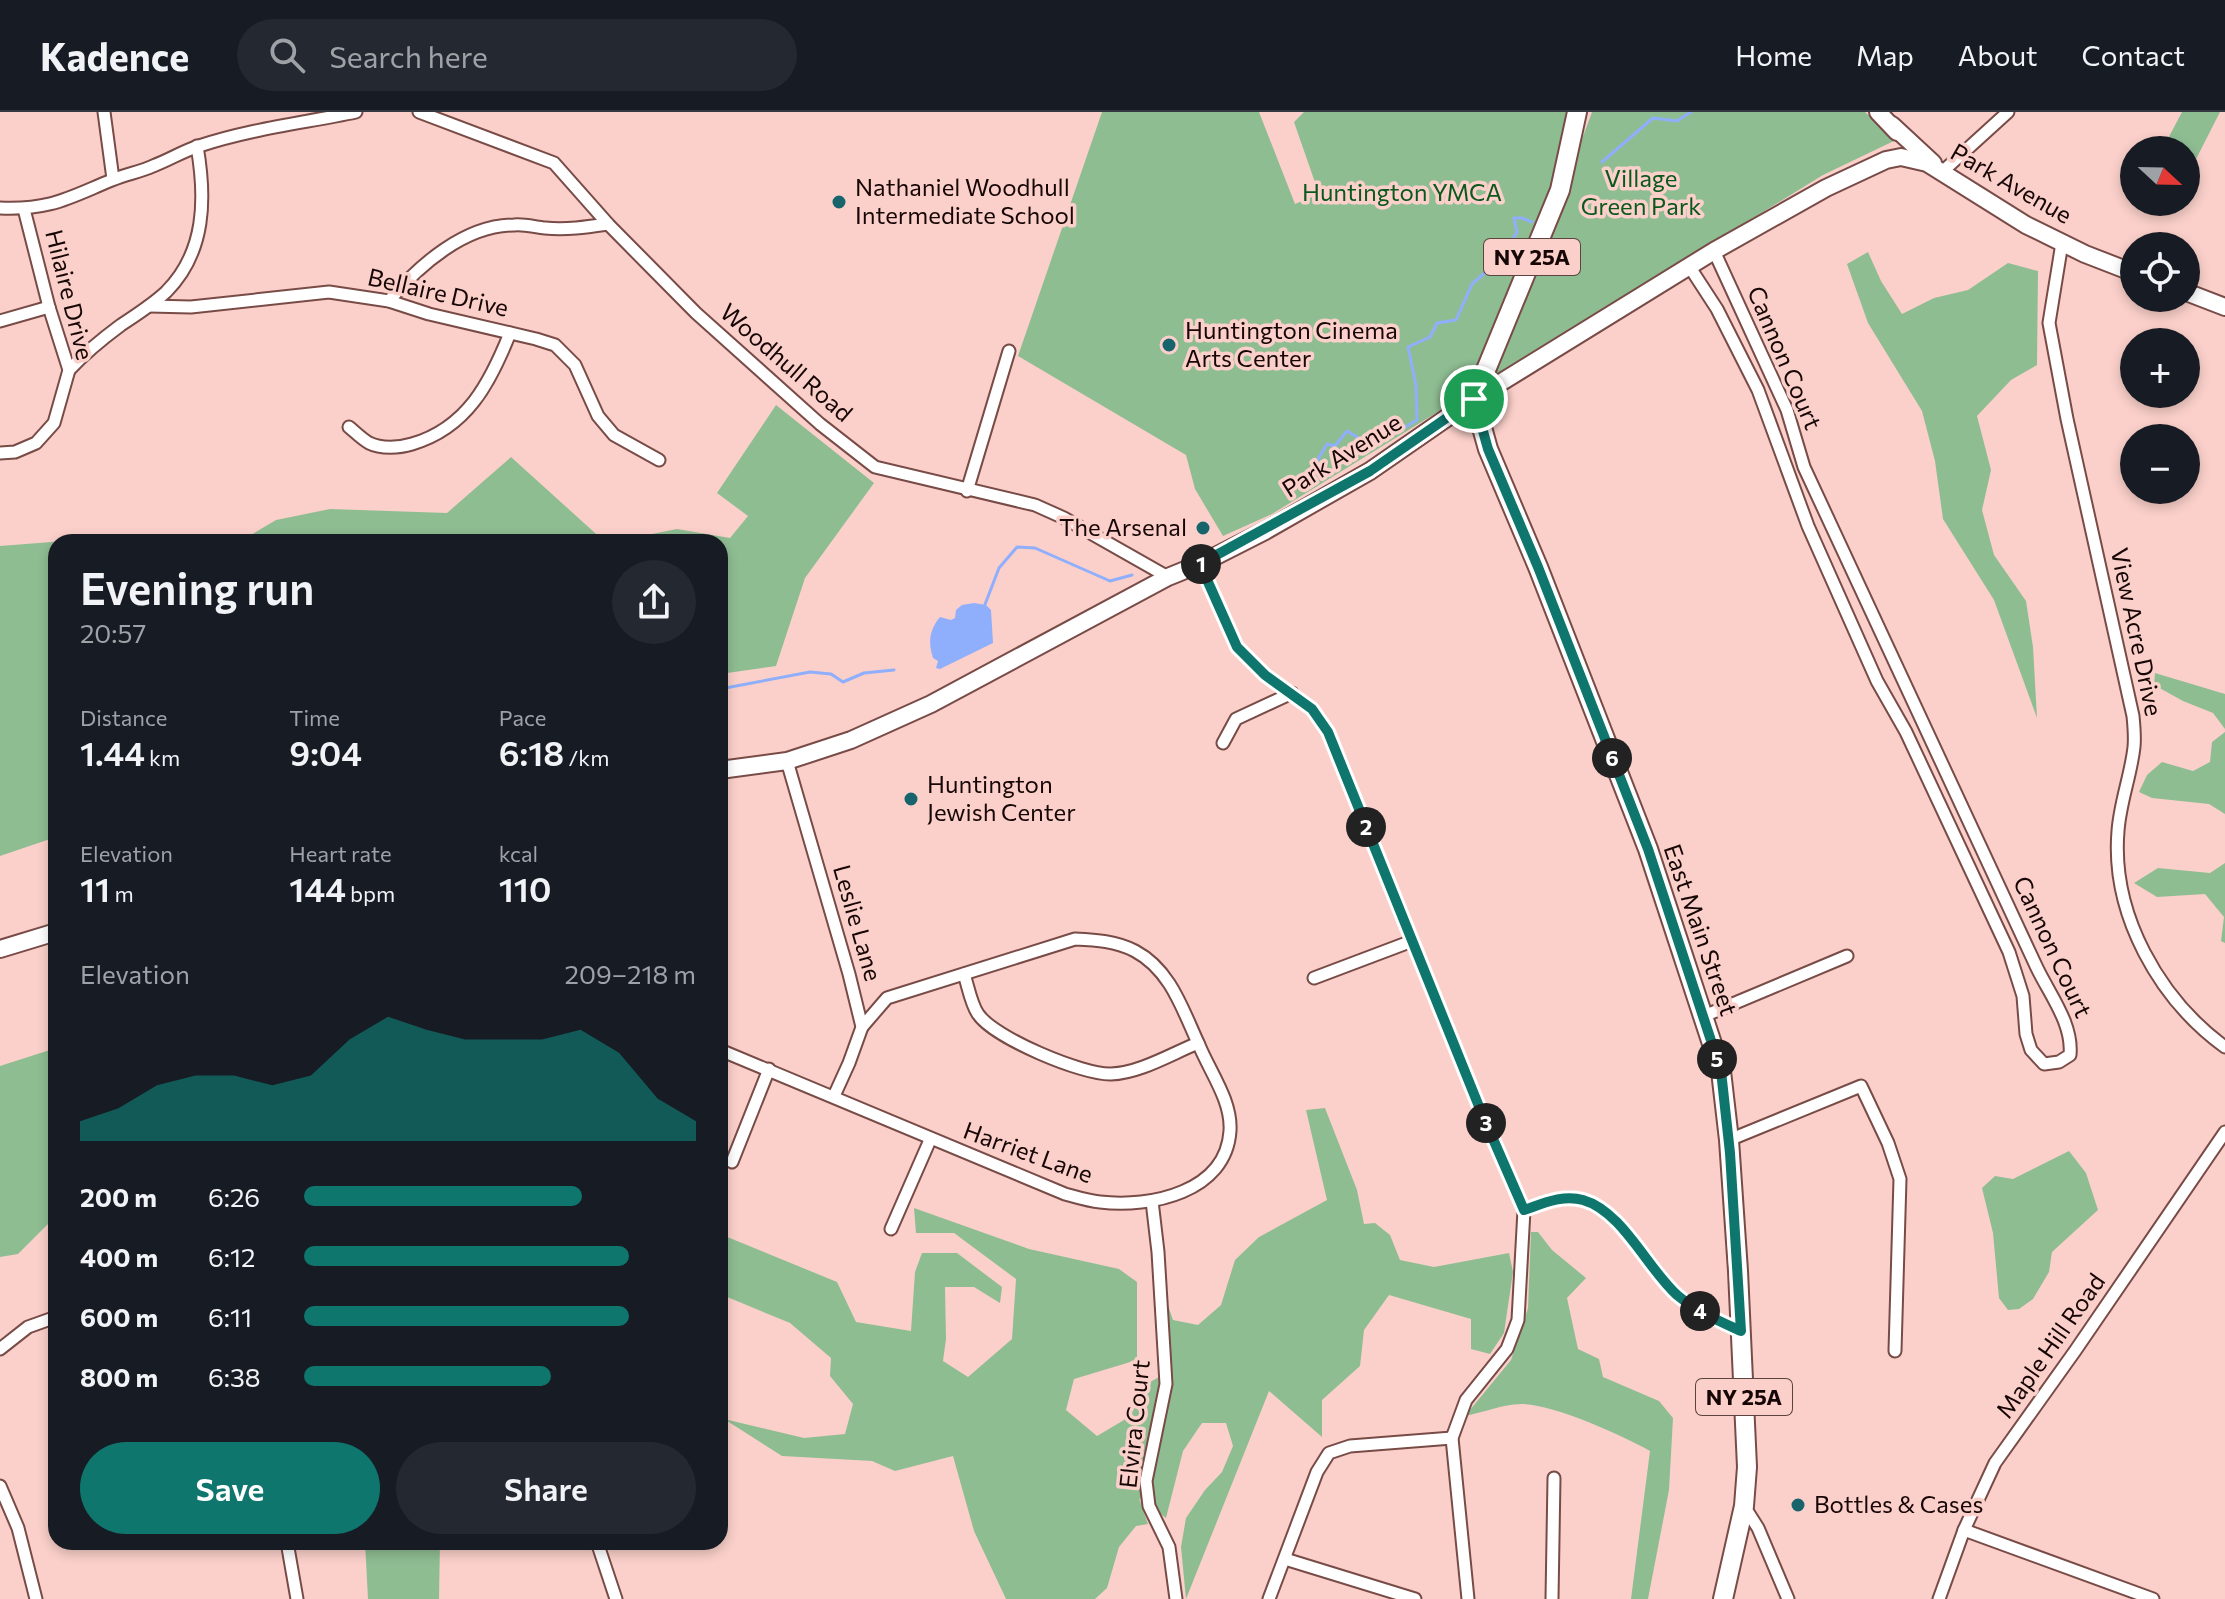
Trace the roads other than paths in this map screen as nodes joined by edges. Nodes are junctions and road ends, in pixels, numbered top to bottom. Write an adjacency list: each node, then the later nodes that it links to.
1 (104, 112): 11 (street)
2 (356, 112): 8 (street)
3 (419, 112): 14 (street, Woodhull Road)
4 (1577, 112): 30 (main road, NY 25A)
5 (1878, 112): 7 (main road)
6 (2008, 112): 10 (street)
7 (1892, 125): 9 (main road); 10 (main road)
8 (197, 146): 11 (street); 21 (street)
9 (1901, 157): 10 (main road, Park Avenue); 16 (main road, Park Avenue)
10 (1942, 172): 15 (main road, Park Avenue)
11 (113, 179): 13 (street)
12 (0, 208): 13 (street)
13 (24, 209): 22 (street, Hilaire Drive)
14 (608, 224): 20 (street); 36 (street, Woodhull Road)
15 (2062, 243): 18 (main road, Park Avenue); 58 (street, View Acre Drive)
16 (1714, 251): 17 (main road, Park Avenue); 26 (street, Cannon Court)
17 (1689, 266): 28 (street, Cannon Court); 30 (main road, Park Avenue)
18 (2120, 267)
19 (2200, 297): 23 (main road)
20 (389, 301): 21 (street, Bellaire Drive); 25 (street, Bellaire Drive)
21 (149, 306): 29 (street)
22 (49, 307): 24 (street); 29 (street, Hilaire Drive)
23 (2225, 307)
24 (0, 321)
25 (510, 333): 31 (street); 35 (street, Bellaire Drive)
26 (1757, 349): 28 (street); 32 (street, Cannon Court)
27 (1009, 351): 36 (street)
28 (1742, 358): 33 (street, Cannon Court)
29 (69, 370): 34 (street, Hilaire Drive)
30 (1474, 399): 39 (main road, Park Avenue); 55 (main road, East Main Street / NY 25A)
31 (349, 427)
32 (1797, 442): 33 (street); 37 (street, Cannon Court)
33 (1780, 450): 38 (street, Cannon Court)
34 (0, 453)
35 (659, 460)
36 (967, 491): 40 (street, Woodhull Road)
37 (1840, 545): 38 (street); 42 (street, Cannon Court)
38 (1821, 555): 43 (street, Cannon Court)
39 (1200, 564): 40 (main road, Park Avenue); 41 (street)
40 (1168, 577): 45 (main road, Park Avenue)
41 (1292, 693): 44 (street); 50 (street)
42 (1918, 711): 43 (street); 47 (street, Cannon Court)
43 (1900, 721): 48 (street, Cannon Court)
44 (1223, 743)
45 (787, 761): 46 (main road, Park Avenue); 56 (street, Leslie Lane)
46 (728, 769)
47 (2004, 897): 48 (street); 48 (street, Cannon Court)
48 (1986, 905)
49 (48, 934): 51 (main road)
50 (1412, 941): 54 (street); 67 (street)
51 (0, 949)
52 (1847, 956): 55 (street)
53 (964, 974): 56 (street, Harriet Lane); 57 (street); 57 (street, Harriet Lane)
54 (1314, 978)
55 (1704, 1016): 64 (main road, East Main Street / NY 25A)
56 (862, 1027): 61 (street)
57 (1198, 1043): 66 (street, Harriet Lane)
58 (2225, 1047)
59 (728, 1053): 60 (street, Harriet Lane)
60 (769, 1069): 61 (street, Harriet Lane); 65 (street)
61 (834, 1096): 63 (street, Harriet Lane)
62 (2225, 1132): 77 (street, Maple Hill Road)
63 (930, 1140): 66 (street, Harriet Lane); 68 (street)
64 (1729, 1140): 70 (main road, East Main Street / NY 25A); 72 (street)
65 (732, 1162)
66 (1152, 1201): 85 (street, Elvira Court)
67 (1524, 1210): 70 (street); 73 (street)
68 (891, 1229)
69 (48, 1320): 71 (street)
70 (1741, 1331): 76 (main road, East Main Street / NY 25A)
71 (0, 1349)
72 (1895, 1351)
73 (1452, 1438): 80 (street); 88 (street)
74 (1554, 1478): 89 (street)
75 (0, 1486): 82 (street)
76 (1744, 1506): 90 (main road, East Main Street / NY 25A); 91 (street)
77 (1964, 1530): 81 (street); 92 (street, Maple Hill Road)
78 (288, 1550): 83 (street)
79 (600, 1550): 84 (street)
80 (1285, 1559): 86 (street); 87 (street)
81 (2136, 1596): 93 (street)
82 (36, 1599)
83 (297, 1599)
84 (616, 1599)
85 (1176, 1599)
86 (1269, 1599)
87 (1415, 1599)
88 (1468, 1599)
89 (1552, 1599)
90 (1723, 1599)
91 (1788, 1599)
92 (1939, 1599)
93 (2153, 1599)

